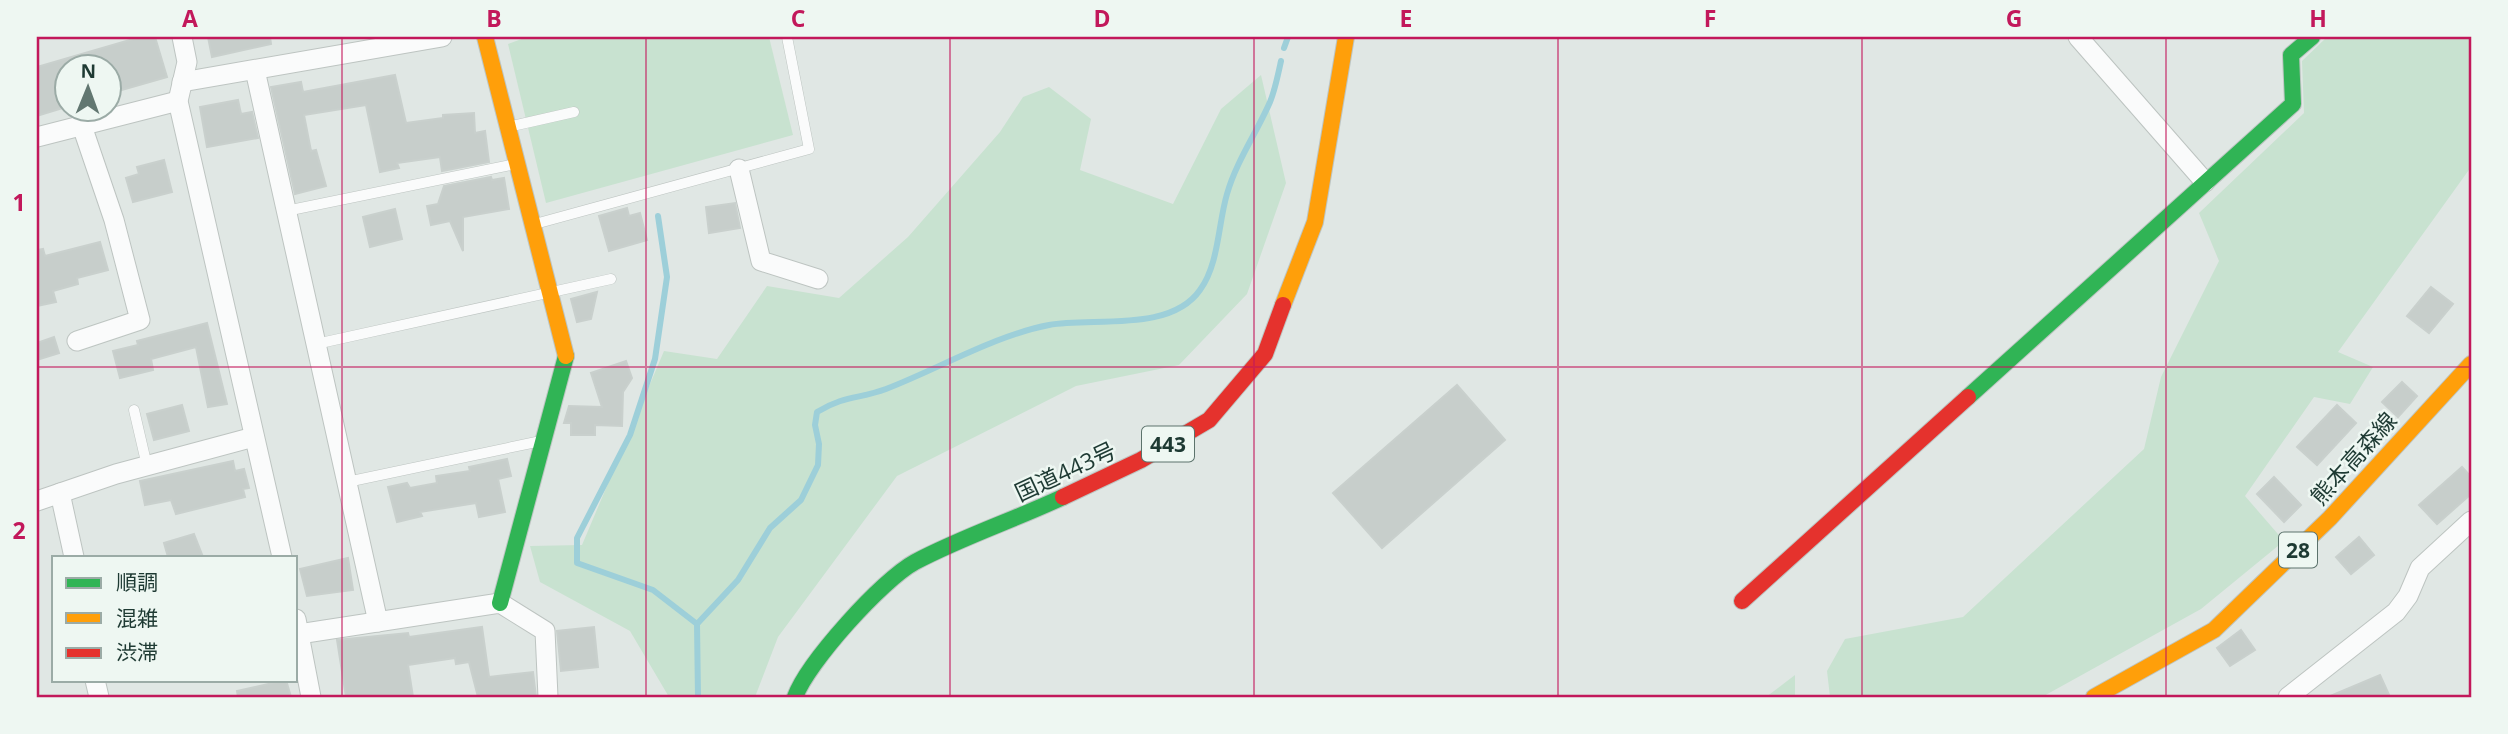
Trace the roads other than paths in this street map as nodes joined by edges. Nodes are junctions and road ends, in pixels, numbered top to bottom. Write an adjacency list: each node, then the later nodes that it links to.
1 (182, 37): 10 (street)
2 (442, 37): 8 (street)
3 (485, 37): 13 (main road)
4 (787, 37): 16 (lane)
5 (1346, 37): 43 (main road, 国道443号 / 443)
6 (2078, 37): 17 (street)
7 (2312, 37): 17 (main road)
8 (396, 41): 9 (street)
9 (255, 70): 10 (street); 18 (street)
10 (180, 92): 12 (street); 27 (street)
11 (574, 112): 13 (lane)
12 (82, 125): 14 (street); 23 (street)
13 (508, 127): 15 (main road)
14 (37, 137)
15 (517, 163): 18 (lane); 19 (main road)
16 (739, 169): 19 (lane); 21 (street)
17 (2205, 182): 36 (main road)
18 (286, 211): 24 (street)
19 (533, 225): 22 (main road)
20 (611, 279): 22 (lane)
21 (818, 279)
22 (550, 294): 24 (lane); 28 (main road)
23 (77, 341)
24 (316, 344): 30 (street)
25 (2471, 364): 44 (main road, 熊本高森線 / 28)
26 (134, 410): 29 (lane)
27 (254, 437): 29 (street); 35 (street)
28 (543, 440): 30 (lane); 37 (main road)
29 (147, 466): 31 (street)
30 (347, 482): 38 (street)
31 (60, 493): 32 (street); 34 (street)
32 (37, 501)
33 (2471, 521): 45 (street)
34 (74, 556)
35 (282, 556)
36 (1742, 601)
37 (500, 603): 38 (street); 42 (street)
38 (378, 622): 39 (street)
39 (298, 627)
40 (298, 632): 41 (street)
41 (311, 697)
42 (548, 697)
43 (795, 697)
44 (2094, 697)
45 (2288, 697)

